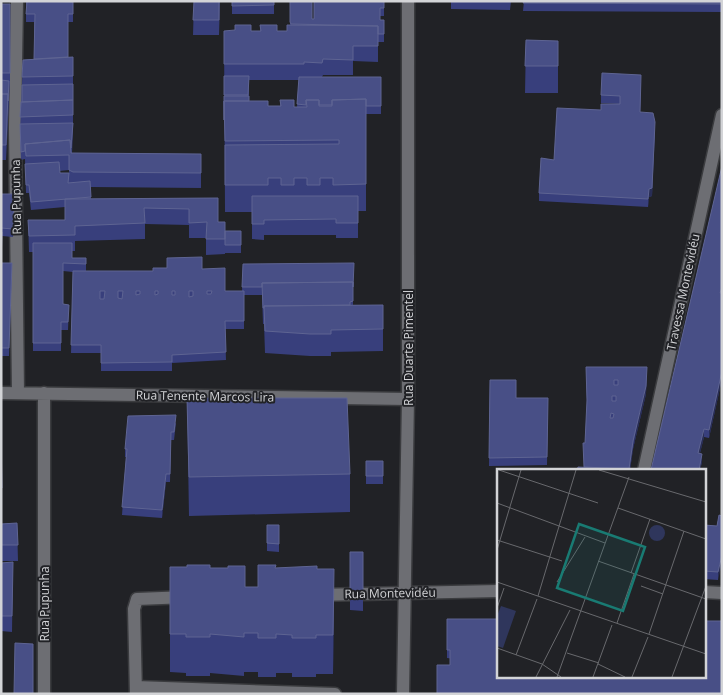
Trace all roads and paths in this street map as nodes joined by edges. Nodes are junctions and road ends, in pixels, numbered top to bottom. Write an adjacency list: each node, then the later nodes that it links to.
1 (17, 1): 5 (street, Rua Pupunha)
2 (408, 1): 7 (street, Rua Duarte Pimentel)
3 (722, 115): 8 (street, Travessa Montevidéu)
4 (1, 392): 5 (street, Rua Tenente Marcos Lira)
5 (18, 392): 6 (street, Rua Tenente Marcos Lira)
6 (44, 394): 7 (street, Rua Tenente Marcos Lira); 16 (street, Rua Pupunha)
7 (408, 399): 11 (street, Rua Duarte Pimentel)
8 (644, 469)
9 (497, 591): 11 (street, Rua Montevidéu)
10 (706, 592): 12 (street)
11 (405, 593): 13 (street, Rua Montevidéu); 18 (street, Rua Duarte Pimentel)
12 (722, 593)
13 (304, 595)
14 (196, 597): 15 (street)
15 (136, 691): 17 (street)
16 (44, 694)
17 (335, 694)
18 (403, 694)

